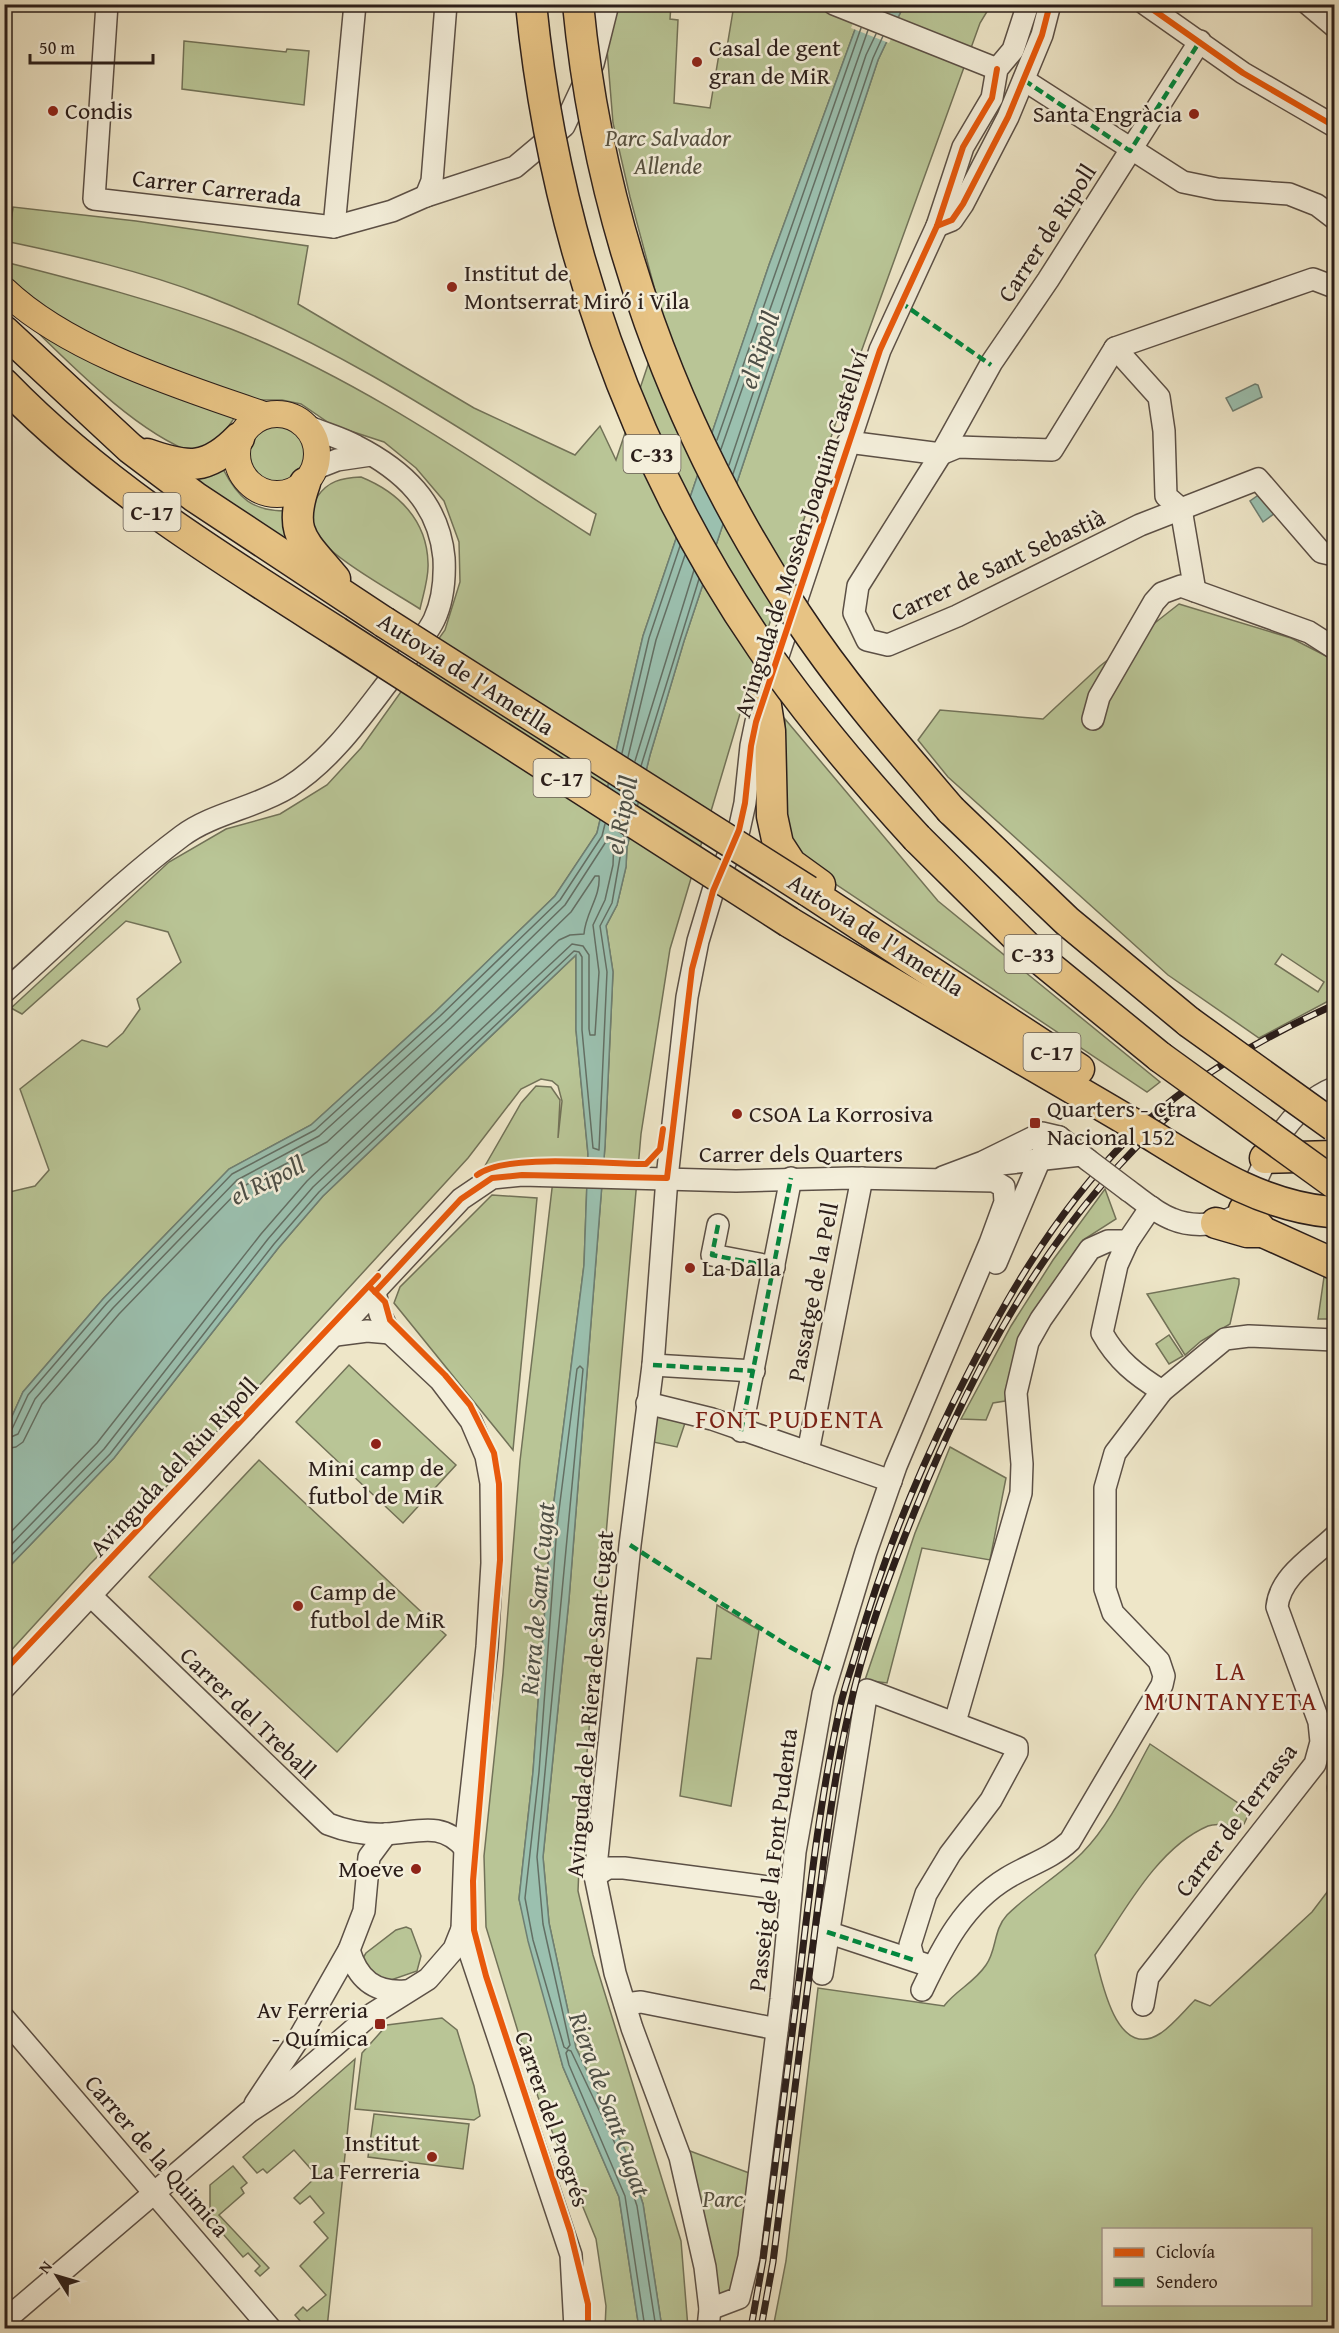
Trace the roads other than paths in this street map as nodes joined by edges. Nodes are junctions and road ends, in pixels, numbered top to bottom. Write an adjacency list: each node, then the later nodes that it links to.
1 (107, 4): 21 (street, Carrer Carrerada)
2 (355, 4): 21 (street)
3 (446, 4): 18 (street)
4 (531, 4): 60 (highway, C-33, bridge)
5 (578, 4): 48 (highway, C-33, bridge)
6 (608, 4): 18 (street)
7 (834, 4): 14 (street)
8 (1028, 4): 14 (street)
9 (1050, 4): 15 (street)
10 (1145, 4): 13 (street)
11 (1308, 4): 12 (street)
12 (1335, 26)
13 (1200, 41): 16 (street); 17 (street, Carrer de Ripoll)
14 (997, 69): 20 (street, Avinguda de Mossèn Joaquim Castellví)
15 (1024, 80): 17 (street); 20 (street)
16 (1335, 126)
17 (1130, 151): 19 (street); 34 (street, Carrer de Ripoll)
18 (426, 196): 21 (street)
19 (1335, 218)
20 (937, 226): 32 (street, Avinguda de Mossèn Joaquim Castellví)
21 (334, 227)
22 (1335, 287): 25 (street)
23 (4, 290): 28 (main road)
24 (4, 331): 33 (highway, Autovia de l'Ametlla / C-17)
25 (1115, 348): 34 (street); 37 (street)
26 (4, 384): 30 (highway, Autovia de l'Ametlla / C-17)
27 (4, 404): 30 (highway, C-17)
28 (264, 416): 29 (main road); 31 (main road)
29 (305, 425): 35 (street); 36 (main road)
30 (55, 433): 47 (highway, Autovia de l'Ametlla / C-17, bridge)
31 (239, 438): 33 (highway); 36 (main road)
32 (848, 442): 34 (street); 42 (street, Avinguda de Mossèn Joaquim Castellví)
33 (130, 448): 40 (highway, Autovia de l'Ametlla / C-17)
34 (941, 454): 37 (street, Carrer de Sant Sebastià)
35 (371, 455): 36 (street); 44 (street)
36 (309, 476): 40 (highway)
37 (1181, 509): 38 (street); 39 (street)
38 (1335, 555)
39 (1195, 591): 41 (street); 43 (street)
40 (354, 602): 45 (highway, Autovia de l'Ametlla / C-17, bridge)
41 (1335, 648)
42 (765, 699): 45 (highway); 55 (street, Avinguda de Mossèn Joaquim Castellví)
43 (1093, 718)
44 (4, 992)
45 (965, 992): 47 (highway, Autovia de l'Ametlla / C-17)
46 (1335, 1088): 50 (street)
47 (1139, 1117): 60 (highway, Autovia de l'Ametlla / C-17, bridge)
48 (1335, 1126)
49 (1059, 1137): 52 (street, Passeig de la Font Pudenta); 53 (street); 54 (street, Carrer dels Quarters)
50 (1276, 1153): 51 (highway); 62 (street)
51 (1335, 1156)
52 (1041, 1157): 53 (street, Carrer dels Quarters); 54 (street, Carrer dels Quarters); 73 (street, Passeig de la Font Pudenta)
53 (1085, 1157): 61 (street, bridge)
54 (964, 1168): 58 (street, Carrer dels Quarters)
55 (667, 1178): 56 (street, Carrer dels Quarters); 69 (street, Carrer dels Quarters); 74 (street, Avinguda de la Riera de Sant Cugat)
56 (791, 1178): 57 (street, Carrer dels Quarters); 68 (street)
57 (862, 1178): 58 (street, Carrer dels Quarters); 79 (street, Passatge de la Pell)
58 (934, 1181): 59 (street, Carrer dels Quarters)
59 (1004, 1187): 73 (street, Passeig de la Font Pudenta)
60 (1332, 1198)
61 (1150, 1207): 63 (street); 66 (street)
62 (1244, 1210): 63 (street); 65 (highway)
63 (1216, 1223): 65 (highway)
64 (718, 1225): 68 (street)
65 (1263, 1232): 67 (highway)
66 (1128, 1241): 76 (street); 84 (street)
67 (1335, 1264)
68 (774, 1267): 75 (street)
69 (375, 1292): 70 (street); 71 (street, Carrer dels Quarters)
70 (390, 1333): 71 (street); 86 (street)
71 (336, 1335): 82 (street, Carrer dels Quarters)
72 (1335, 1340): 76 (street)
73 (947, 1344): 80 (street, Passeig de la Font Pudenta)
74 (653, 1365): 75 (street); 77 (street, Avinguda de la Riera de Sant Cugat)
75 (754, 1371): 78 (street)
76 (1162, 1391): 93 (street)
77 (647, 1403): 78 (street); 87 (street, Avinguda de la Riera de Sant Cugat)
78 (741, 1431): 79 (street)
79 (808, 1452): 80 (street)
80 (891, 1481): 88 (street, Passeig de la Font Pudenta)
81 (1335, 1537): 98 (street, Carrer de Terrassa)
82 (91, 1596): 83 (street, Carrer dels Quarters); 85 (street, Carrer del Treball)
83 (4, 1688)
84 (955, 1722): 90 (street); 92 (street)
85 (386, 1834): 86 (street); 91 (street)
86 (465, 1848): 89 (street)
87 (595, 1875): 88 (street); 97 (street, Avinguda de la Riera de Sant Cugat)
88 (791, 1890): 100 (street, Passeig de la Font Pudenta)
89 (462, 1929): 96 (street); 106 (street, Carrer del Progrés)
90 (827, 1932): 92 (street); 94 (street)
91 (349, 1950): 96 (street); 101 (street)
92 (914, 1960): 93 (street)
93 (936, 1961): 95 (street)
94 (822, 1974)
95 (922, 1990)
96 (405, 1991): 101 (street)
97 (625, 2004): 100 (street); 103 (street, Avinguda de la Riera de Sant Cugat)
98 (1143, 2005)
99 (4, 2018): 102 (street, Carrer de la Quimica)
100 (777, 2029): 103 (street, Passeig de la Font Pudenta)
101 (249, 2112): 102 (street)
102 (156, 2193): 104 (street); 105 (street, Carrer de la Quimica)
103 (709, 2319)
104 (4, 2321)
105 (270, 2328)
106 (574, 2328)

